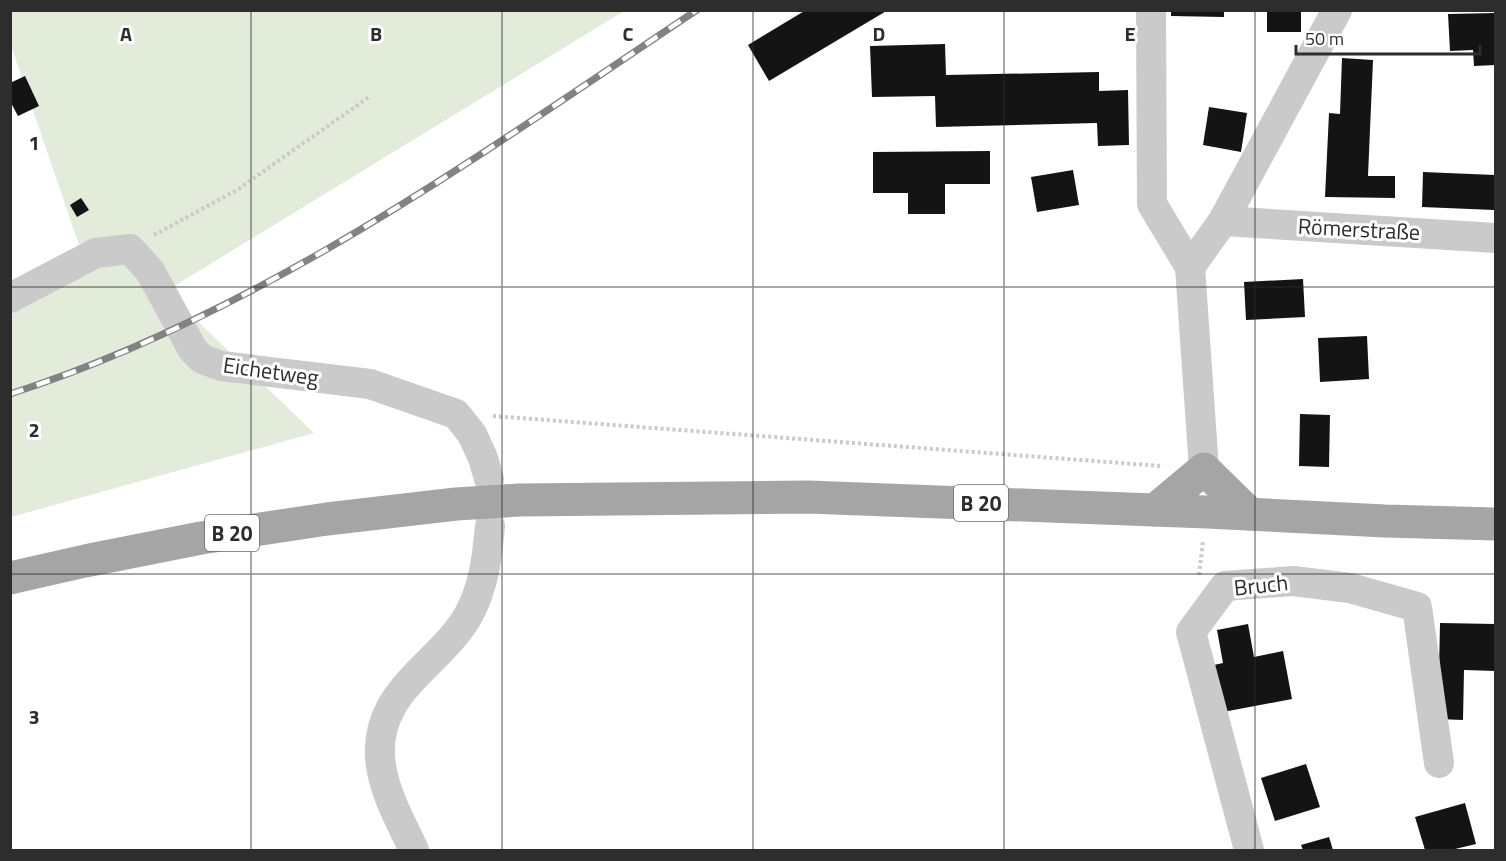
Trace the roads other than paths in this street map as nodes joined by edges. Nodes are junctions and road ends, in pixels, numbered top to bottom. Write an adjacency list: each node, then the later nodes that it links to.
1 (1150, 10): 5 (street)
2 (1337, 10): 3 (street)
3 (1224, 221): 4 (street, Römerstraße); 5 (street)
4 (1496, 238)
5 (1190, 267): 7 (street)
6 (10, 298): 8 (street, Eichetweg)
7 (1204, 469): 9 (main road); 10 (main road)
8 (489, 479)
9 (1155, 510): 10 (main road, B 20); 13 (main road, B 20)
10 (1250, 514): 11 (main road, B 20)
11 (1496, 524)
12 (490, 526): 15 (street)
13 (10, 578)
14 (1439, 763): 16 (street, Bruch)
15 (414, 850)
16 (1249, 850)

